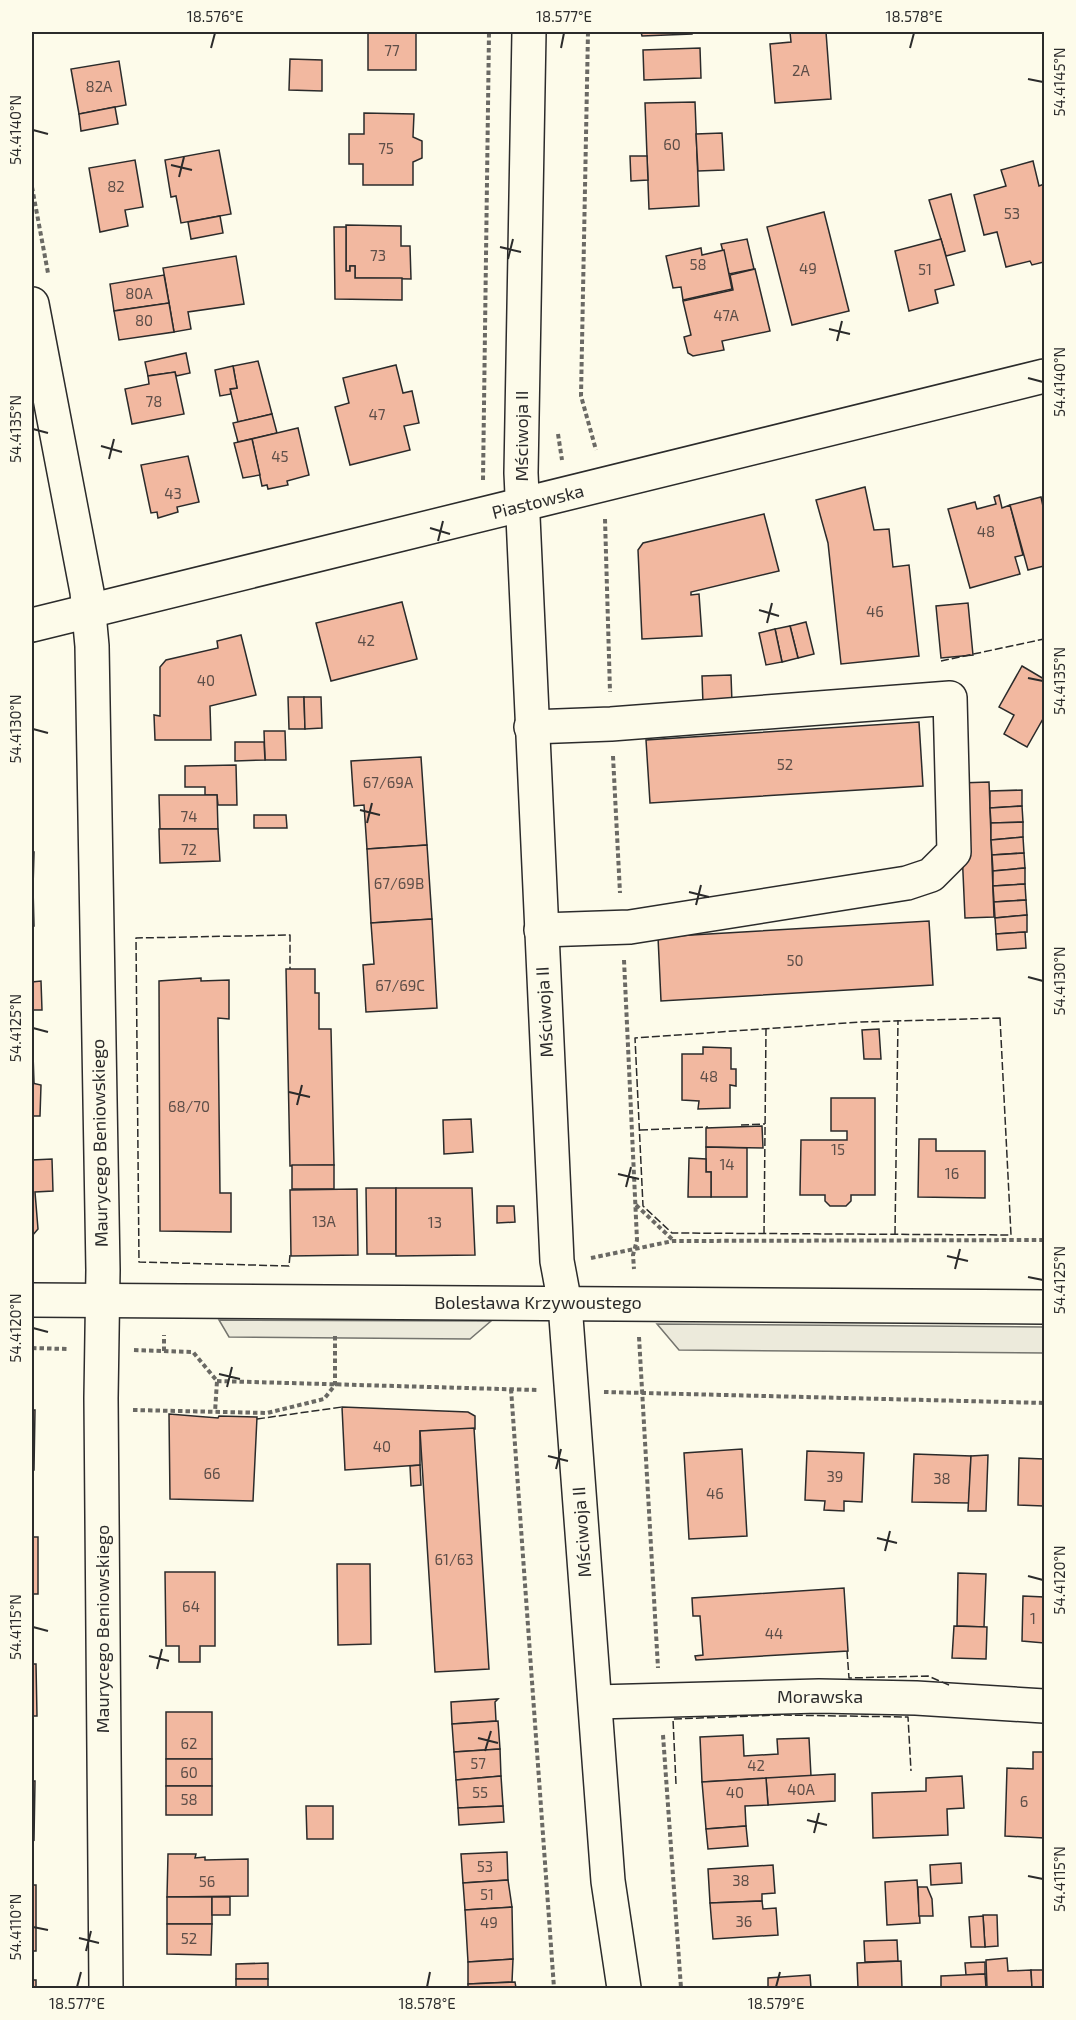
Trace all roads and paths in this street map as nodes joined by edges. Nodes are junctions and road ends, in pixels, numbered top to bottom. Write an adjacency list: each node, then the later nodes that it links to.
1 (489, 32): 7 (path)
2 (529, 32): 8 (street, Mściwoja II)
3 (588, 32): 6 (path)
4 (32, 304): 9 (street, Maurycego Beniowskiego)
5 (1044, 376): 6 (street, Piastowska)
6 (601, 470): 8 (street, Piastowska); 11 (path)
7 (483, 481)
8 (522, 506): 9 (street, Piastowska); 12 (street, Mściwoja II)
9 (89, 611): 10 (street, Piastowska); 22 (street, Maurycego Beniowskiego)
10 (32, 626)
11 (611, 724): 12 (street); 13 (path); 13 (street)
12 (531, 727): 14 (street, Mściwoja II)
13 (622, 927): 14 (street); 15 (path)
14 (541, 930): 24 (street, Mściwoja II)
15 (636, 1205): 17 (path); 18 (path)
16 (1044, 1240): 17 (path)
17 (673, 1241): 18 (path)
18 (634, 1249): 19 (path); 20 (path)
19 (633, 1255)
20 (590, 1258)
21 (32, 1300): 22 (street, Bolesława Krzywoustego)
22 (102, 1301): 23 (street, Bolesława Krzywoustego); 36 (street, Maurycego Beniowskiego)
23 (335, 1302): 24 (street, Bolesława Krzywoustego); 28 (path)
24 (565, 1304): 25 (street, Bolesława Krzywoustego); 30 (street, Mściwoja II)
25 (1044, 1307)
26 (193, 1352): 27 (path)
27 (217, 1382): 28 (path); 33 (path)
28 (335, 1384): 29 (path); 33 (path)
29 (511, 1389): 30 (path); 37 (path)
30 (571, 1391): 31 (path); 34 (street, Mściwoja II)
31 (1044, 1403)
32 (133, 1410): 33 (path)
33 (215, 1412)
34 (596, 1702): 35 (street, Morawska); 38 (street, Mściwoja II)
35 (1044, 1706)
36 (106, 1989)
37 (554, 1989)
38 (624, 1989)

